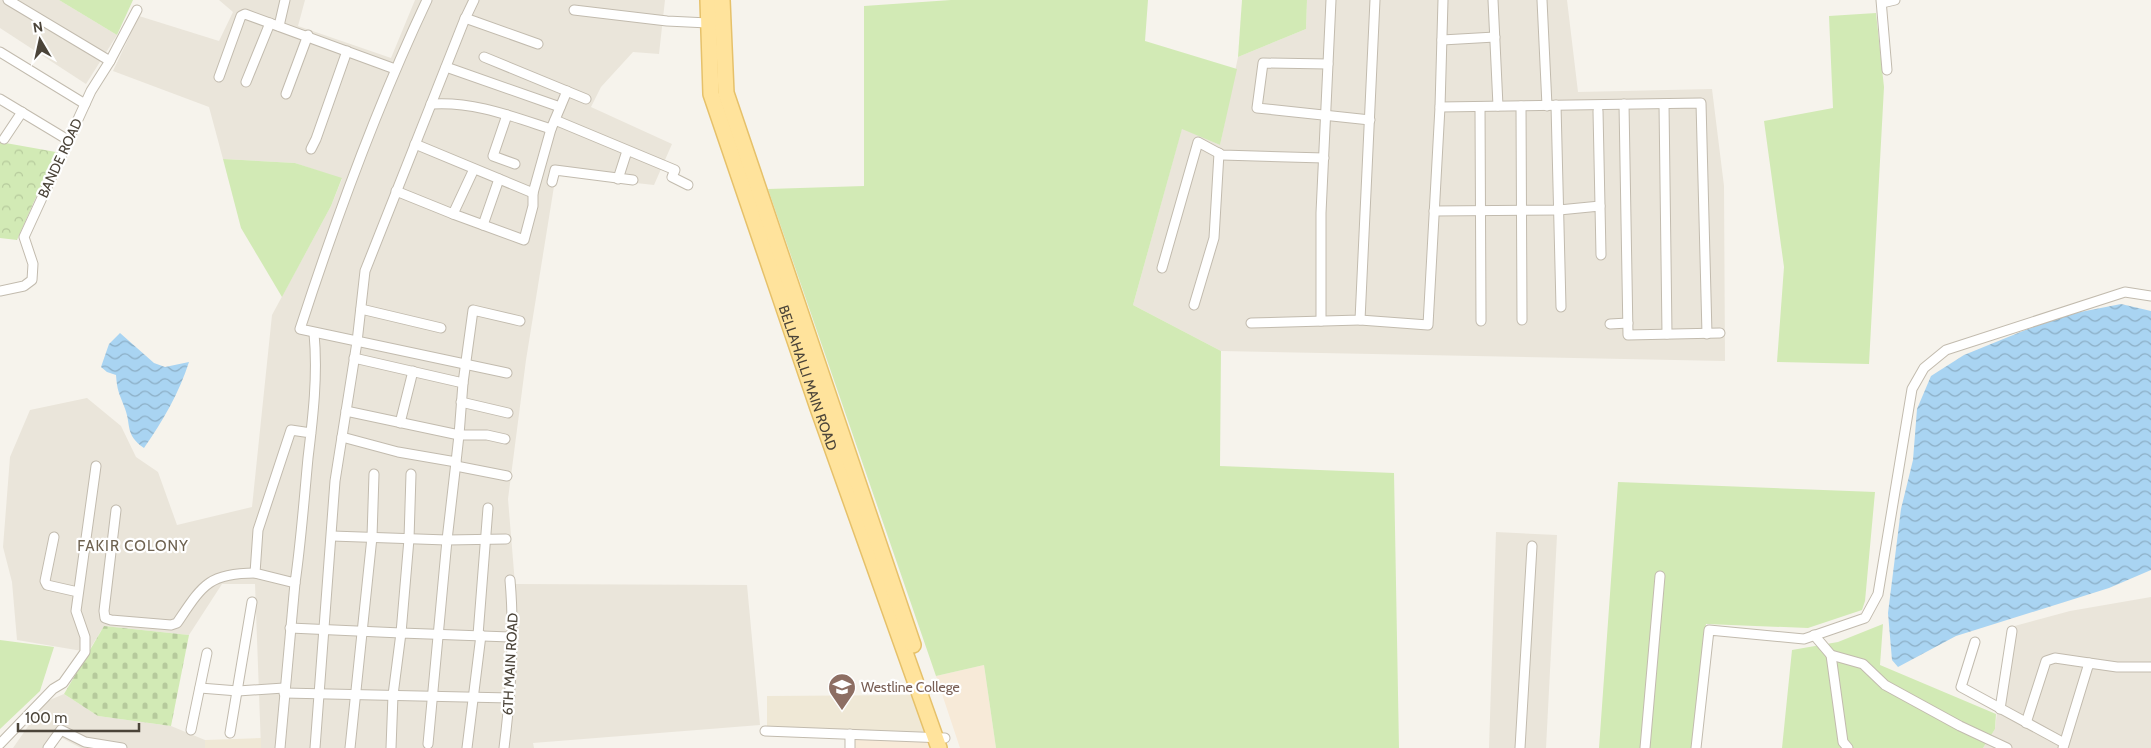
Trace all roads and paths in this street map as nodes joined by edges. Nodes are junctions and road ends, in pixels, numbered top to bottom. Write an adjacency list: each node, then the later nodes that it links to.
1 (8, 0): 26 (street)
2 (284, 0): 18 (street)
3 (427, 0): 29 (street)
4 (474, 0): 16 (street)
5 (708, 0): 17 (main road, BELLAHALLI MAIN ROAD)
6 (722, 0): 161 (main road, BELLAHALLI MAIN ROAD)
7 (1331, 0): 27 (street)
8 (1375, 0): 52 (street)
9 (1443, 0): 21 (street)
10 (1493, 0): 20 (street)
11 (1542, 0): 45 (street)
12 (1895, 0): 13 (street)
13 (1882, 1): 30 (street)
14 (137, 10): 26 (street, BANDE ROAD)
15 (574, 10): 17 (street)
16 (465, 18): 22 (street); 28 (street)
17 (708, 23): 161 (main road, BELLAHALLI MAIN ROAD)
18 (274, 24): 19 (street); 31 (street); 32 (street)
19 (308, 35): 23 (street); 34 (street)
20 (1494, 37): 21 (street); 43 (street)
21 (1442, 40): 46 (street)
22 (538, 44)
23 (348, 50): 29 (street); 57 (street)
24 (0, 52): 37 (street)
25 (484, 57): 33 (street)
26 (110, 61): 37 (street, BANDE ROAD)
27 (1328, 64): 49 (street); 49 (street)
28 (446, 67): 38 (street); 41 (street)
29 (395, 68): 93 (street)
30 (1887, 70)
31 (219, 77)
32 (246, 82)
33 (567, 91): 36 (street); 41 (street)
34 (286, 94)
35 (0, 99): 48 (street)
36 (586, 99)
37 (85, 104): 55 (street, BANDE ROAD)
38 (431, 104): 50 (street); 56 (street)
39 (1624, 104): 40 (street); 45 (street); 90 (street)
40 (1664, 104): 95 (street); 96 (street)
41 (560, 106): 51 (street)
42 (1480, 106): 43 (street); 46 (street); 71 (street)
43 (1498, 106): 44 (street)
44 (1521, 106): 45 (street); 72 (street)
45 (1552, 106): 73 (street)
46 (1440, 107): 74 (street)
47 (1598, 111): 70 (street)
48 (22, 112): 54 (street); 55 (street)
49 (1326, 114): 52 (street); 60 (street)
50 (507, 115): 53 (street); 61 (street)
51 (555, 120): 53 (street); 58 (street)
52 (1370, 120): 84 (street)
53 (551, 130): 69 (street)
54 (4, 139)
55 (68, 140): 79 (street, BANDE ROAD)
56 (415, 144): 62 (street); 68 (street)
57 (311, 149)
58 (627, 151): 64 (street); 67 (street)
59 (1219, 153): 60 (street); 78 (street); 81 (street)
60 (1324, 158): 87 (street)
61 (515, 164)
62 (474, 169): 63 (street); 75 (street)
63 (499, 179): 69 (street); 76 (street)
64 (618, 179): 65 (street); 66 (street)
65 (632, 180)
66 (552, 182)
67 (688, 184)
68 (396, 191): 75 (street); 83 (street)
69 (533, 193): 76 (street)
70 (1600, 206): 73 (street); 77 (street)
71 (1482, 210): 72 (street); 74 (street); 88 (street)
72 (1522, 210): 73 (street); 85 (street)
73 (1559, 210): 82 (street)
74 (1434, 211): 84 (street)
75 (453, 214): 76 (street)
76 (483, 225)
77 (1601, 255)
78 (1162, 268)
79 (0, 291)
80 (2151, 296): 139 (street)
81 (1194, 305)
82 (1561, 307)
83 (361, 310): 92 (street); 97 (street)
84 (1360, 320): 87 (street)
85 (1522, 320)
86 (520, 321): 99 (street)
87 (1321, 321): 89 (street)
88 (1481, 322)
89 (1251, 323)
90 (1628, 323): 91 (street); 95 (street)
91 (1610, 324)
92 (441, 328)
93 (314, 333): 97 (street); 107 (street)
94 (1720, 333): 96 (street)
95 (1668, 334): 96 (street)
96 (1707, 334)
97 (357, 342): 98 (street); 99 (street)
98 (354, 358): 100 (street); 104 (street)
99 (465, 363): 101 (street); 102 (street)
100 (413, 371): 102 (street); 106 (street)
101 (507, 373)
102 (463, 383): 103 (street)
103 (461, 402): 105 (street); 108 (street)
104 (346, 411): 106 (street); 109 (street)
105 (508, 412)
106 (400, 423): 108 (street)
107 (311, 432): 126 (street); 129 (street)
108 (459, 435): 110 (street); 111 (street)
109 (342, 437): 111 (street); 118 (street)
110 (506, 439)
111 (456, 464): 115 (street); 123 (street)
112 (96, 466): 130 (street)
113 (374, 474): 119 (street)
114 (411, 474): 121 (street)
115 (507, 476)
116 (488, 508): 124 (street)
117 (116, 510): 126 (street)
118 (332, 536): 119 (street); 133 (street)
119 (372, 536): 121 (street); 135 (street)
120 (54, 537): 130 (street)
121 (409, 539): 123 (street); 136 (street)
122 (506, 539): 124 (street)
123 (447, 540): 124 (street); 137 (street)
124 (487, 540): 138 (street)
125 (1532, 546): 175 (street)
126 (256, 573): 129 (street)
127 (1660, 576): 176 (street)
128 (510, 580): 140 (street, 6TH MAIN ROAD)
129 (295, 583): 132 (street)
130 (78, 592): 162 (street)
131 (252, 602): 147 (street)
132 (290, 628): 133 (street); 148 (street)
133 (325, 631): 135 (street); 149 (street)
134 (2012, 631): 155 (street)
135 (362, 632): 136 (street); 150 (street)
136 (401, 632): 137 (street); 151 (street)
137 (440, 635): 138 (street); 152 (street)
138 (479, 635): 140 (street); 153 (street)
139 (1814, 635): 143 (street); 177 (street)
140 (511, 637): 154 (street, 6TH MAIN ROAD)
141 (1975, 642): 155 (street)
142 (207, 653): 146 (street)
143 (1831, 655): 178 (street); 179 (street)
144 (2089, 663): 145 (street); 156 (street); 165 (street)
145 (2151, 667)
146 (200, 688): 147 (street); 157 (street)
147 (238, 691): 148 (street); 159 (street)
148 (284, 691): 149 (street); 168 (street)
149 (318, 693): 150 (street); 169 (street)
150 (356, 694): 151 (street); 170 (street)
151 (393, 695): 152 (street); 171 (street)
152 (431, 696): 153 (street); 163 (street)
153 (472, 697): 154 (street); 172 (street)
154 (510, 698): 173 (street, 6TH MAIN ROAD)
155 (2000, 709): 156 (street)
156 (2026, 723): 165 (street)
157 (191, 730)
158 (765, 731): 160 (street)
159 (230, 732)
160 (850, 734): 161 (street); 174 (street)
161 (942, 743)
162 (0, 744)
163 (428, 744)
164 (85, 745): 166 (street); 167 (street)
165 (2063, 746)
166 (48, 748)
167 (122, 748)
168 (280, 748)
169 (315, 748)
170 (350, 748)
171 (392, 748)
172 (467, 748)
173 (504, 748)
174 (850, 748)
175 (1520, 748)
176 (1645, 748)
177 (1696, 748)
178 (1848, 748)
179 (2007, 748)

